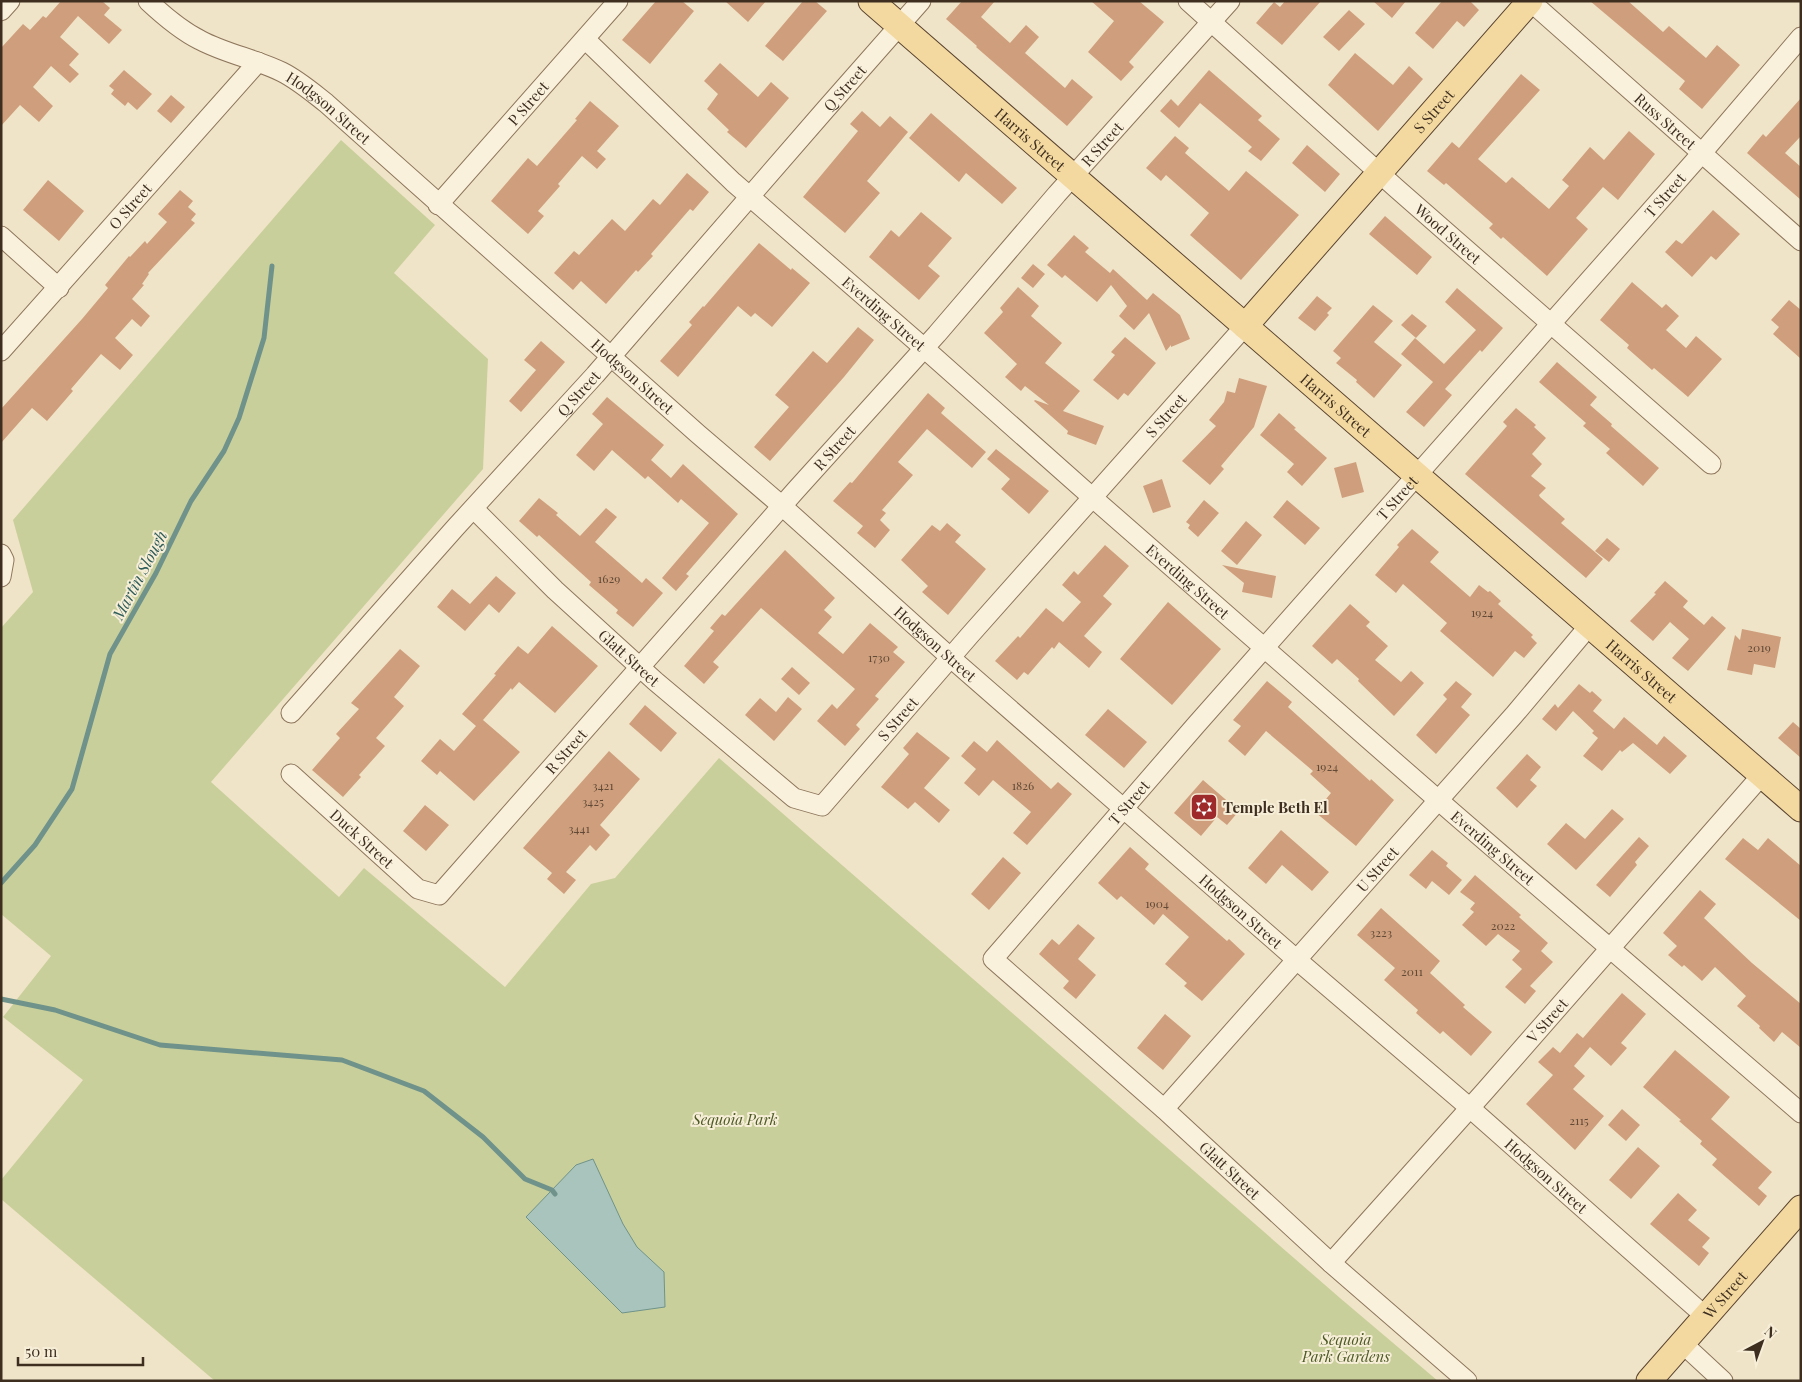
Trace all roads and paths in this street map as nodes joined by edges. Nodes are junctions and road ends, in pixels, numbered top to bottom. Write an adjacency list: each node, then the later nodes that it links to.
1 (10, 1): 9 (street)
2 (148, 1): 14 (street, Hodgson Street)
3 (618, 1): 13 (street, P Street)
4 (871, 1): 11 (main road, Harris Street)
5 (921, 1): 11 (street, Q Street)
6 (1188, 1): 10 (street, Wood Street)
7 (1230, 1): 10 (street, R Street)
8 (1530, 1): 15 (street, Russ Street); 16 (main road, S Street)
9 (1, 11)
10 (1212, 22): 16 (street, Wood Street); 17 (street, R Street)
11 (899, 26): 17 (main road, Harris Street); 18 (street, Q Street)
12 (1801, 37): 15 (street, T Street)
13 (585, 40): 18 (street, Everding Street); 19 (street, P Street)
14 (258, 62): 19 (street, Hodgson Street); 22 (street, O Street)
15 (1701, 154): 21 (street, Russ Street); 23 (street, T Street)
16 (1380, 173): 23 (street, Wood Street); 24 (main road, S Street)
17 (1073, 177): 24 (main road, Harris Street); 25 (street, R Street)
18 (750, 197): 25 (street, Everding Street); 27 (street, Q Street)
19 (438, 205): 27 (street, Hodgson Street)
20 (1, 236): 22 (street)
21 (1801, 241)
22 (59, 288): 26 (street, O Street)
23 (1551, 324): 28 (street, Wood Street); 29 (street, T Street)
24 (1245, 326): 29 (main road, Harris Street); 30 (street, S Street)
25 (924, 348): 30 (street, Everding Street); 31 (street, R Street)
26 (1, 351)
27 (611, 357): 31 (street, Hodgson Street); 32 (street, Q Street)
28 (1711, 464)
29 (1417, 476): 35 (main road, Harris Street); 36 (street, T Street)
30 (1093, 498): 36 (street, Everding Street); 37 (street, S Street)
31 (782, 506): 37 (street, Hodgson Street); 38 (street, R Street)
32 (474, 509): 38 (street, Glatt Street); 39 (street, Q Street)
33 (1, 554): 34 (street)
34 (1, 577)
35 (1589, 626): 41 (main road, Harris Street); 43 (street, U Street)
36 (1264, 648): 43 (street, Everding Street); 44 (street, T Street)
37 (951, 658): 42 (street, S Street); 44 (street, Hodgson Street)
38 (641, 667): 42 (street, Glatt Street); 46 (street, R Street)
39 (291, 713)
40 (291, 774): 46 (street, Duck Street)
41 (1762, 775): 45 (main road, Harris Street); 47 (street, V Street)
42 (794, 798)
43 (1439, 799): 47 (street, Everding Street); 49 (street, U Street)
44 (1124, 808): 48 (street, T Street); 49 (street, Hodgson Street)
45 (1801, 809)
46 (439, 895)
47 (1610, 948): 50 (street, V Street); 52 (street, Everding Street)
48 (993, 959): 51 (street, Glatt Street)
49 (1297, 960): 50 (street, Hodgson Street); 51 (street, U Street)
50 (1470, 1108): 54 (street, V Street); 55 (street, Hodgson Street)
51 (1164, 1109): 54 (street, Glatt Street)
52 (1801, 1113)
53 (1801, 1208): 55 (main road, W Street)
54 (1331, 1263): 57 (street, Glatt Street)
55 (1706, 1316): 56 (main road, W Street)
56 (1682, 1344): 58 (main road, W Street); 59 (street)
57 (1466, 1381)
58 (1650, 1381)
59 (1723, 1381)

